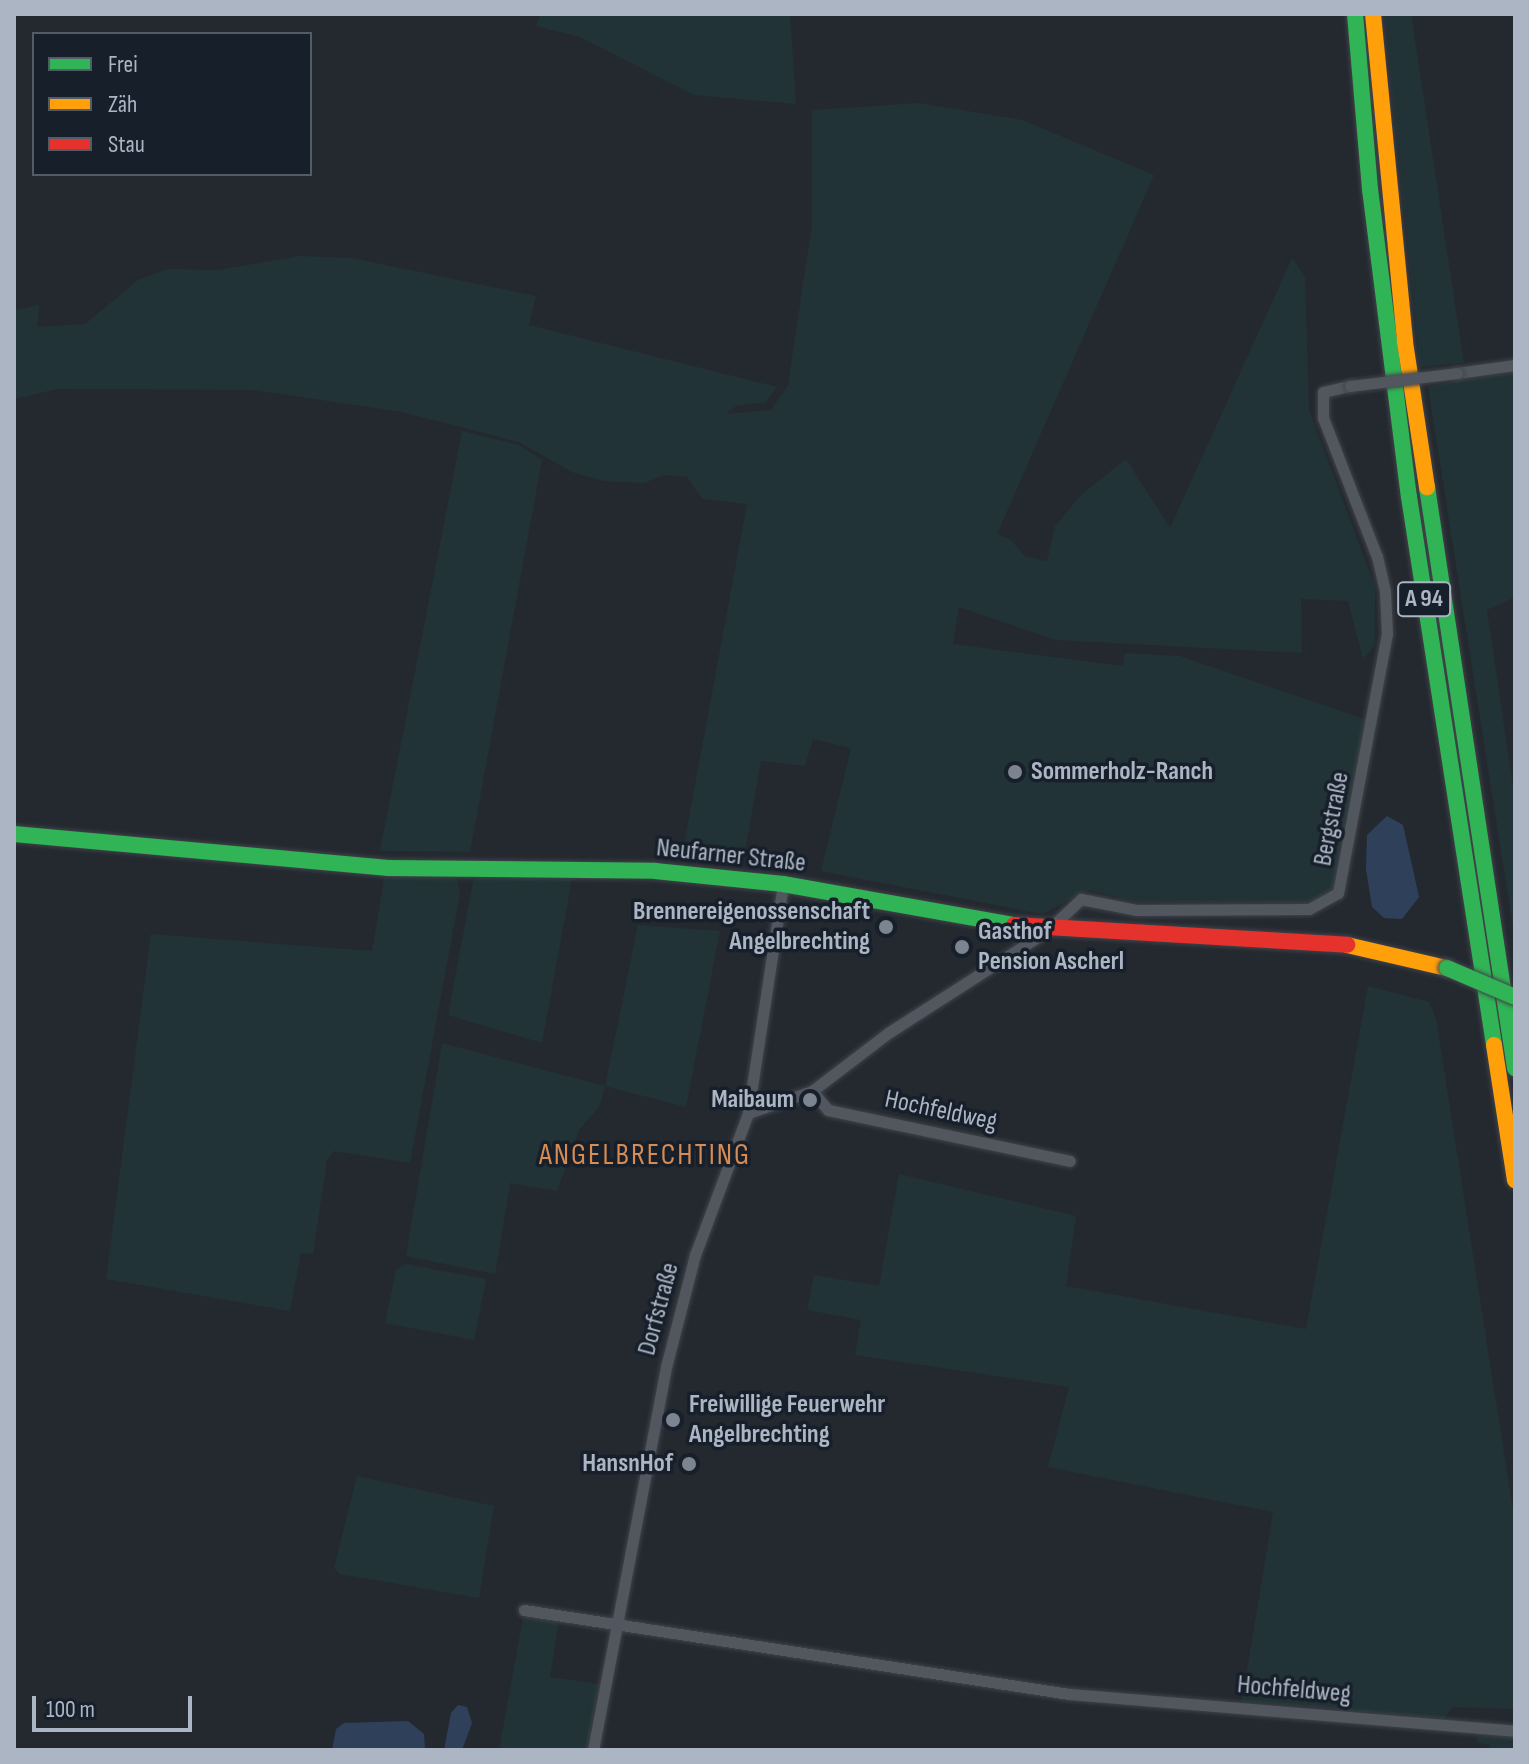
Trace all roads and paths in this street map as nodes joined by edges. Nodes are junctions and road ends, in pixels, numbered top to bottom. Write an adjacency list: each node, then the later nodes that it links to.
1 (1355, 14): 12 (main road, A 94)
2 (1373, 14): 8 (main road, A 94)
3 (1515, 365): 6 (street, Bergstraße, bridge)
4 (14, 834): 5 (main road, Neufarner Straße)
5 (783, 884): 6 (main road, Neufarner Straße); 10 (street, Dorfstraße)
6 (1047, 931): 7 (main road, Neufarner Straße, bridge); 9 (street, Bergstraße)
7 (1515, 997)
8 (1515, 1068)
9 (812, 1091): 10 (street, Bergstraße); 11 (street, Hochfeldweg)
10 (748, 1113): 14 (street, Dorfstraße)
11 (1070, 1161)
12 (1515, 1180)
13 (524, 1610): 14 (street, Hochfeldweg)
14 (614, 1622): 15 (street, Hochfeldweg); 16 (street, Dorfstraße)
15 (1515, 1731)
16 (593, 1750)

